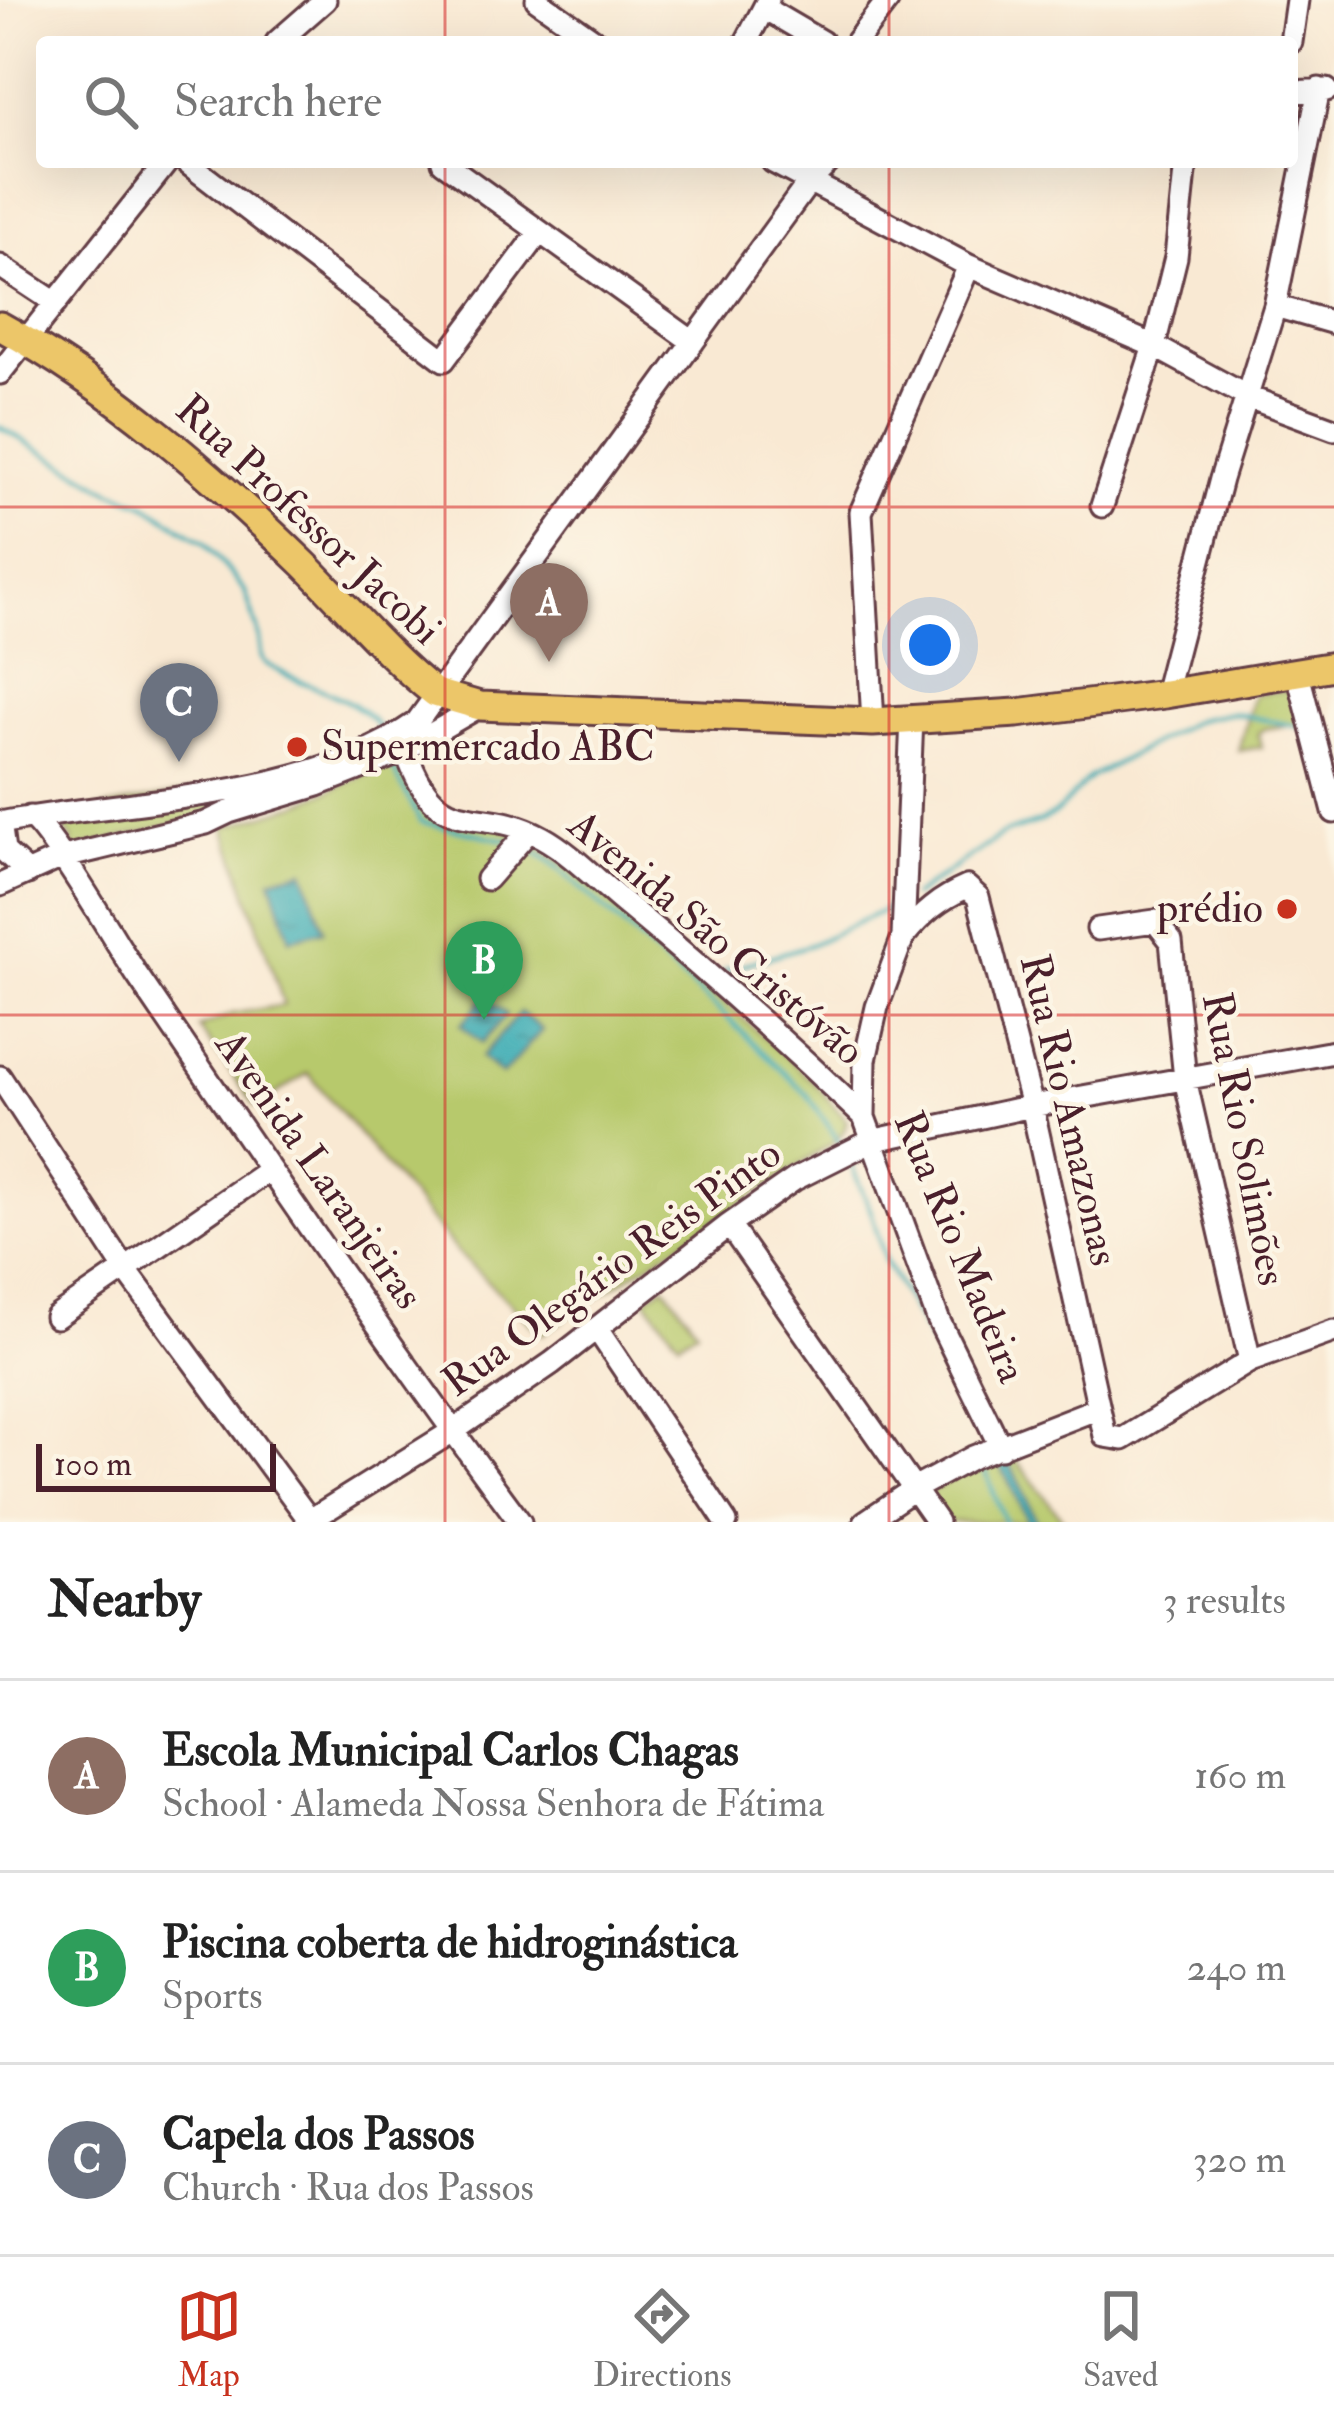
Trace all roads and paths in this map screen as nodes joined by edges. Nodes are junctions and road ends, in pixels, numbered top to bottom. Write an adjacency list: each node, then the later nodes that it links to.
1 (325, 0): 6 (street)
2 (537, 0): 7 (street)
3 (888, 0): 10 (street)
4 (1297, 0): 11 (street)
5 (766, 4): 8 (street); 9 (street)
6 (285, 36)
7 (588, 36)
8 (749, 36)
9 (813, 36)
10 (861, 36)
11 (1292, 36)
12 (1317, 95): 24 (street)
13 (162, 168): 23 (street)
14 (194, 168): 20 (street)
15 (451, 168): 20 (street)
16 (784, 168): 19 (street)
17 (823, 168): 19 (street)
18 (1185, 168): 28 (street)
19 (809, 182): 22 (street); 27 (street)
20 (539, 233): 27 (street)
21 (0, 266): 23 (street)
22 (969, 266): 28 (street); 39 (street)
23 (56, 303): 26 (street)
24 (1275, 306): 25 (street); 30 (street)
25 (1334, 323)
26 (10, 332): 29 (street); 35 (main road, Rua Professor Jacobi)
27 (693, 342): 35 (street)
28 (1154, 346): 30 (street); 32 (street)
29 (0, 373)
30 (1248, 397): 31 (street); 36 (street)
31 (1334, 429)
32 (1102, 506)
33 (1334, 666): 34 (main road, Rua Professor Jacobi)
34 (1298, 674): 36 (main road, Rua Professor Jacobi); 41 (street)
35 (435, 693): 37 (main road, Rua Professor Jacobi); 40 (street)
36 (1166, 694): 38 (main road, Rua Professor Jacobi)
37 (480, 706): 39 (main road, Rua Professor Jacobi); 40 (street)
38 (912, 718): 39 (main road, Rua Professor Jacobi); 50 (street, Rua Rio Madeira)
39 (873, 722)
40 (391, 749): 42 (street); 44 (street, Avenida São Cristóvão); 45 (street)
41 (1334, 812)
42 (30, 817): 43 (street); 45 (street, Avenida Laranjeiras)
43 (0, 823): 46 (street)
44 (528, 832): 47 (street); 55 (street, Avenida São Cristóvão)
45 (60, 858): 46 (street); 57 (street, Avenida Laranjeiras)
46 (28, 872): 48 (street)
47 (487, 879)
48 (0, 885)
49 (1098, 929): 53 (street, Rua Rio Solimões)
50 (903, 937): 54 (street, Rua Rio Amazonas); 55 (street, Rua Rio Madeira)
51 (1334, 1052): 53 (street, Rua Olegário Reis Pinto)
52 (0, 1077): 59 (street)
53 (1185, 1079): 54 (street, Rua Olegário Reis Pinto); 63 (street, Rua Rio Solimões)
54 (1031, 1106): 56 (street, Rua Olegário Reis Pinto); 64 (street, Rua Rio Amazonas)
55 (863, 1117): 56 (street, Rua Rio Madeira)
56 (855, 1148): 58 (street, Rua Olegário Reis Pinto); 66 (street, Rua Rio Madeira)
57 (269, 1170): 59 (street); 65 (street, Avenida Laranjeiras)
58 (729, 1225): 61 (street, Rua Olegário Reis Pinto); 67 (street)
59 (125, 1269): 60 (street); 68 (street)
60 (56, 1317)
61 (597, 1329): 65 (street, Rua Olegário Reis Pinto); 70 (street)
62 (1334, 1331): 63 (street)
63 (1250, 1361): 64 (street, Rua Rio Amazonas)
64 (1096, 1409): 66 (street)
65 (453, 1432): 68 (street, Rua Olegário Reis Pinto); 69 (street, Avenida Laranjeiras)
66 (1001, 1448): 67 (street)
67 (914, 1489): 71 (street); 72 (street)
68 (310, 1521)
69 (520, 1522)
70 (726, 1522)
71 (865, 1522)
72 (937, 1522)

